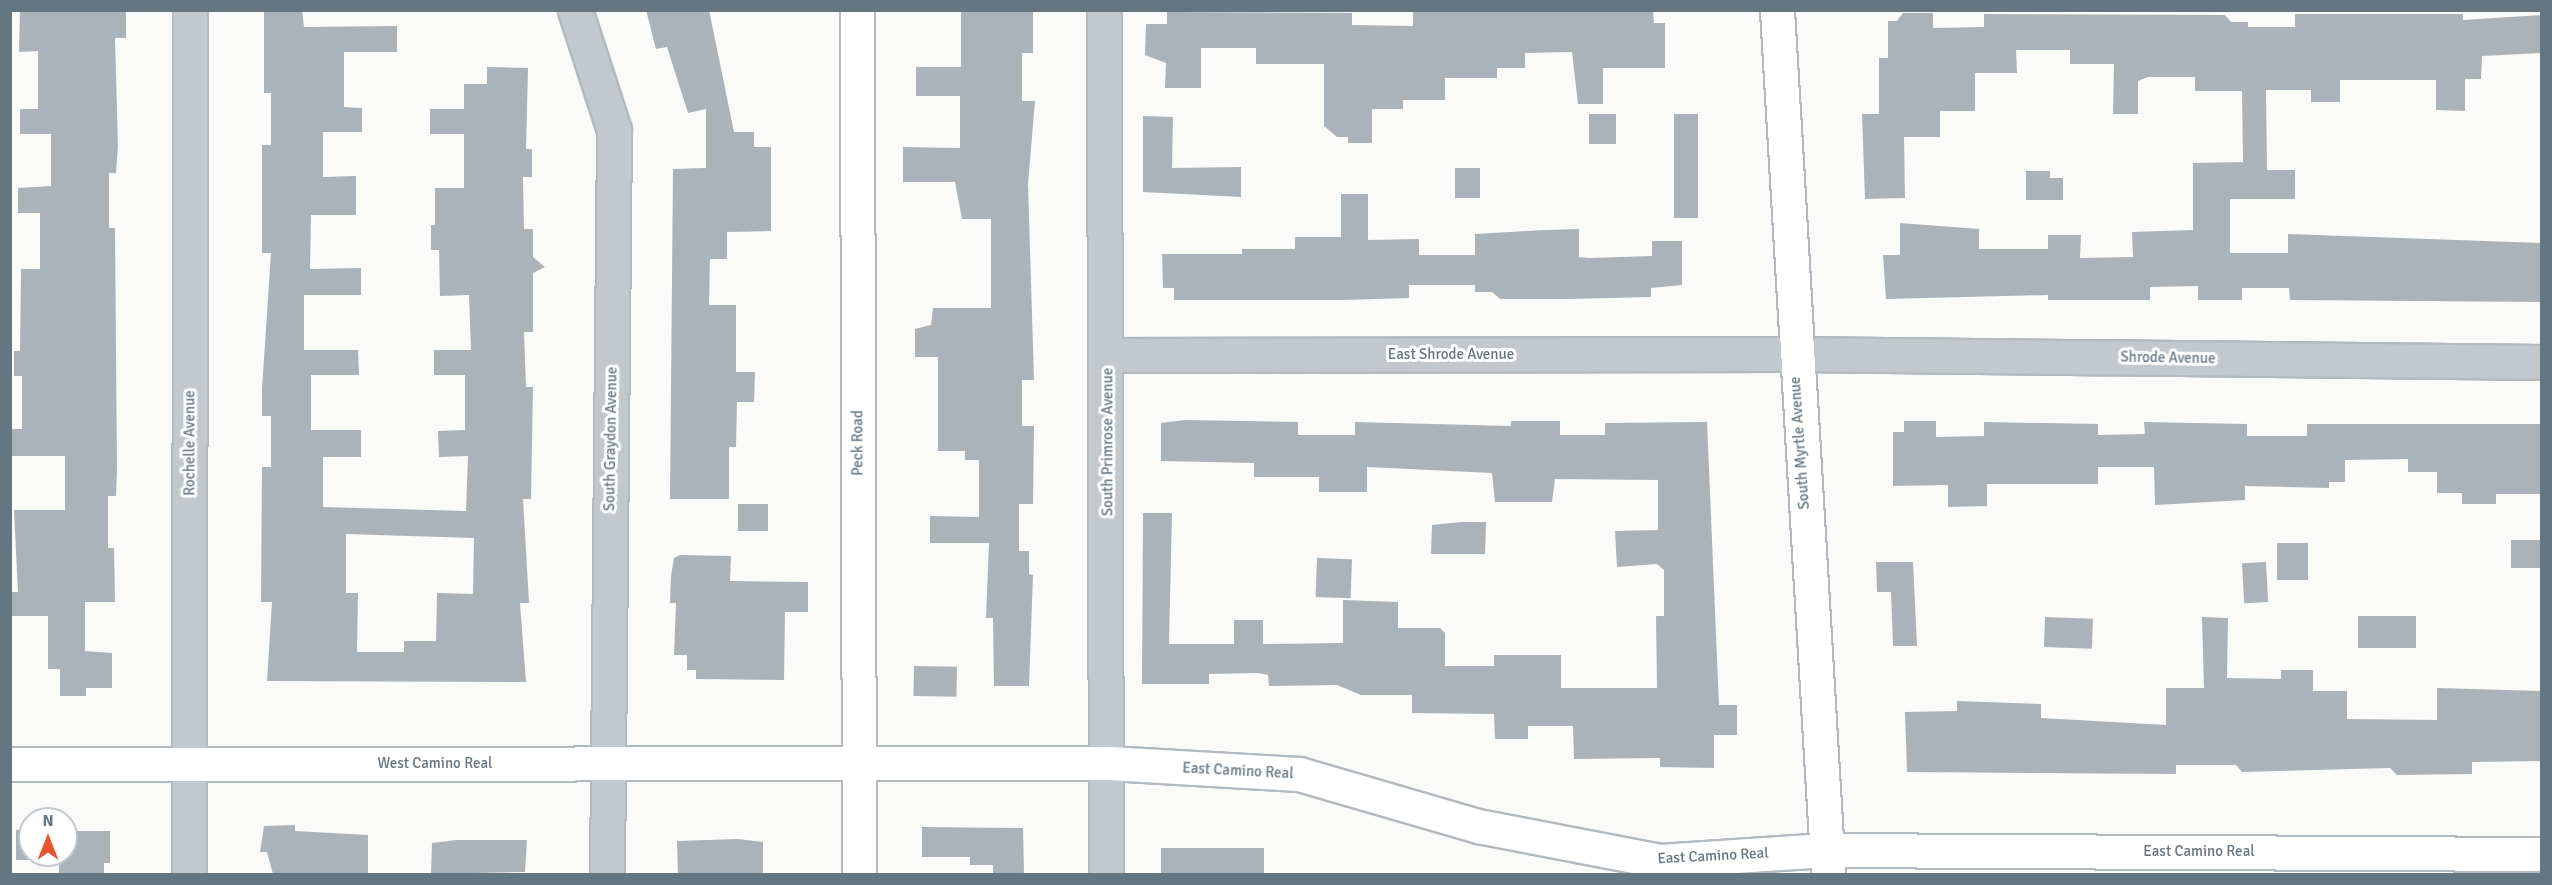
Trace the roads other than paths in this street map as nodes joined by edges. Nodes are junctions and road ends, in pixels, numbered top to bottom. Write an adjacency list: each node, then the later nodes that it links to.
1 (190, 10): 13 (street, Rochelle Avenue)
2 (575, 10): 11 (street, South Graydon Avenue)
3 (857, 10): 12 (street, Peck Road)
4 (1104, 10): 7 (street, South Primrose Avenue)
5 (1777, 10): 6 (street, South Myrtle Avenue)
6 (1795, 354): 7 (street, East Shrode Avenue); 8 (street, Shrode Avenue); 15 (street, South Myrtle Avenue)
7 (1108, 355): 9 (street, South Primrose Avenue)
8 (2541, 362)
9 (1108, 763): 12 (street, East Camino Real); 15 (street, East Camino Real); 19 (street, South Primrose Avenue)
10 (10, 764): 13 (street, West Camino Real)
11 (608, 764): 12 (street, West Camino Real); 13 (street, West Camino Real); 17 (street, South Graydon Avenue)
12 (860, 764): 18 (street, Peck Road)
13 (190, 765): 16 (street, Rochelle Avenue)
14 (2541, 854): 15 (street, East Camino Real)
15 (1827, 862)
16 (189, 874)
17 (607, 874)
18 (859, 874)
19 (1107, 874)

